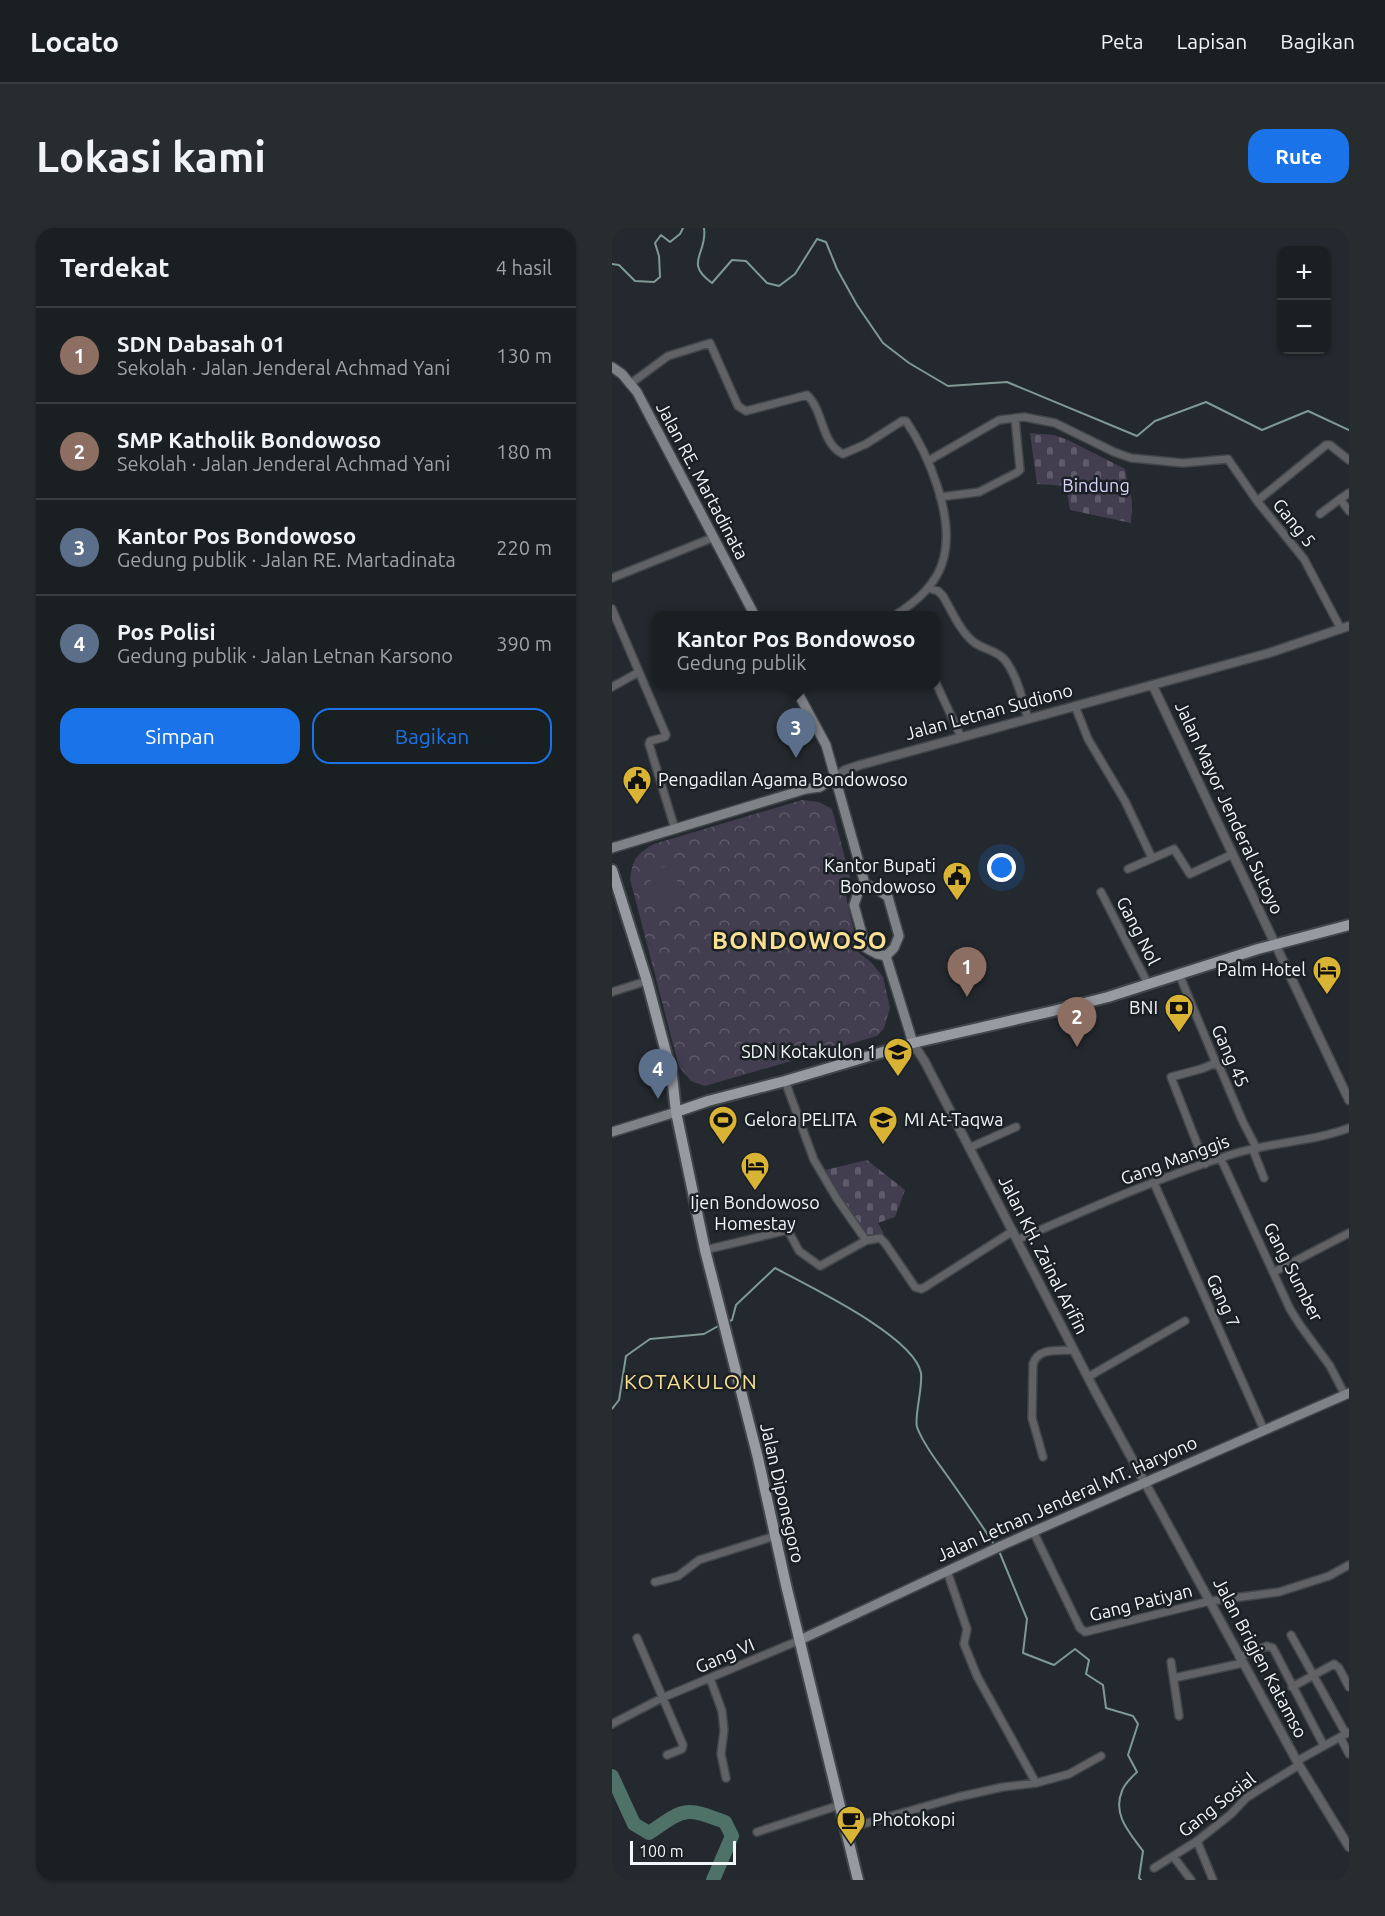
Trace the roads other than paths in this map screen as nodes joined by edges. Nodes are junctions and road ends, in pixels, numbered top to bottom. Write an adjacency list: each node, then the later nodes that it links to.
1 (612, 367): 2 (main road, Jalan RE. Martadinata)
2 (630, 384): 5 (street); 12 (main road, Jalan RE. Martadinata)
3 (1015, 418): 5 (street); 7 (street); 9 (street, Gang 5)
4 (1349, 460): 9 (street)
5 (928, 461): 7 (street)
6 (1349, 493): 8 (street)
7 (940, 497): 14 (street)
8 (1340, 499): 10 (street); 11 (street)
9 (1257, 501): 18 (street, Gang 5)
10 (1349, 511)
11 (1320, 514)
12 (712, 538): 13 (street); 16 (main road, Jalan RE. Martadinata)
13 (612, 578)
14 (928, 588): 17 (street); 25 (street)
15 (612, 609): 19 (street)
16 (753, 611)
17 (901, 611)
18 (1345, 628): 20 (street, Jalan Letnan Sudiono)
19 (639, 672): 21 (street); 28 (street)
20 (1153, 686): 24 (street, Jalan Letnan Sudiono); 30 (street, Jalan Mayor Jenderal Sutoyo)
21 (612, 687)
22 (797, 689): 27 (main road)
23 (939, 689): 26 (street)
24 (1075, 706): 25 (street, Jalan Letnan Sudiono); 31 (street)
25 (1028, 719): 26 (street, Jalan Letnan Sudiono)
26 (961, 737): 27 (street, Jalan Letnan Sudiono)
27 (835, 777): 28 (main road); 34 (main road)
28 (675, 829): 29 (main road)
29 (612, 848)
30 (1233, 854): 31 (street); 37 (street, Jalan Mayor Jenderal Sutoyo)
31 (1152, 858): 32 (street)
32 (1128, 869)
33 (612, 870): 40 (main road, Jalan Diponegoro)
34 (865, 884): 38 (main road); 38 (main road)
35 (1101, 892): 41 (street, Gang Nol)
36 (1349, 925): 37 (main road)
37 (1276, 945): 39 (main road); 46 (street, Jalan Mayor Jenderal Sutoyo)
38 (886, 956): 43 (main road)
39 (1179, 974): 41 (main road); 44 (street, Gang 45)
40 (647, 981): 42 (street); 47 (main road, Jalan Diponegoro)
41 (1148, 984): 43 (main road)
42 (612, 992)
43 (913, 1042): 45 (main road); 51 (street, Jalan KH. Zainal Arifin)
44 (1216, 1063): 52 (street, Gang 45); 54 (street)
45 (785, 1081): 47 (main road); 59 (street)
46 (1349, 1100)
47 (676, 1112): 50 (main road); 60 (main road, Jalan Diponegoro)
48 (1016, 1127): 51 (street)
49 (1349, 1128): 52 (street, Gang Manggis)
50 (612, 1132)
51 (969, 1148): 58 (street, Jalan KH. Zainal Arifin)
52 (1255, 1149): 53 (street, Gang Manggis); 55 (street, Gang 45)
53 (1221, 1159): 54 (street, Gang Manggis); 61 (street, Gang Sumber)
54 (1205, 1164): 56 (street, Gang Manggis)
55 (1264, 1178)
56 (1154, 1183): 58 (street, Gang Manggis); 66 (street, Gang 7)
57 (1349, 1233): 61 (street)
58 (1015, 1236): 59 (street, Gang Manggis); 63 (street, Jalan KH. Zainal Arifin)
59 (867, 1240): 60 (street)
60 (705, 1250): 70 (main road, Jalan Diponegoro)
61 (1274, 1272): 65 (street, Gang Sumber)
62 (1185, 1321): 64 (street)
63 (1074, 1350): 64 (street, Jalan KH. Zainal Arifin); 67 (street)
64 (1088, 1377): 68 (street, Jalan KH. Zainal Arifin)
65 (1347, 1394): 66 (main road, Jalan Letnan Jenderal MT. Haryono)
66 (1264, 1430): 68 (main road, Jalan Letnan Jenderal MT. Haryono)
67 (1043, 1457)
68 (1145, 1482): 69 (main road, Jalan Letnan Jenderal MT. Haryono); 74 (street, Jalan Brigjen Katamso)
69 (1033, 1531): 72 (main road, Jalan Letnan Jenderal MT. Haryono); 74 (street, Gang Patiyan)
70 (775, 1536): 73 (street); 77 (main road, Jalan Diponegoro)
71 (1349, 1565): 74 (street)
72 (947, 1571): 77 (main road, Jalan Letnan Jenderal MT. Haryono); 95 (street)
73 (654, 1582)
74 (1210, 1601): 78 (street, Jalan Brigjen Katamso)
75 (1291, 1635): 80 (street)
76 (637, 1638): 85 (street)
77 (800, 1640): 81 (street, Gang VI); 96 (main road, Jalan Diponegoro)
78 (1241, 1660): 82 (street); 84 (street); 93 (street, Jalan Brigjen Katamso)
79 (1171, 1662): 82 (street)
80 (1314, 1675): 83 (street); 84 (street); 88 (street)
81 (710, 1678): 85 (street, Gang VI); 94 (street)
82 (1174, 1678): 86 (street)
83 (1349, 1686)
84 (1292, 1687): 89 (street)
85 (662, 1698): 87 (street, Gang VI); 91 (street)
86 (1179, 1716)
87 (612, 1724)
88 (1345, 1735): 89 (street, Gang Sosial); 90 (street)
89 (1324, 1746): 93 (street, Gang Sosial)
90 (1349, 1754)
91 (666, 1755)
92 (1101, 1756): 95 (street)
93 (1298, 1763): 99 (street, Gang Sosial); 100 (street, Jalan Brigjen Katamso)
94 (726, 1778)
95 (1036, 1783): 97 (street)
96 (840, 1805): 97 (main road, Jalan Diponegoro); 98 (street)
97 (846, 1829): 103 (main road, Jalan Diponegoro)
98 (757, 1832)
99 (1197, 1841): 101 (street, Gang Sosial); 105 (street)
100 (1349, 1847)
101 (1173, 1856): 102 (street, Gang Sosial); 104 (street)
102 (1154, 1868)
103 (858, 1880)
104 (1191, 1880)
105 (1213, 1880)

